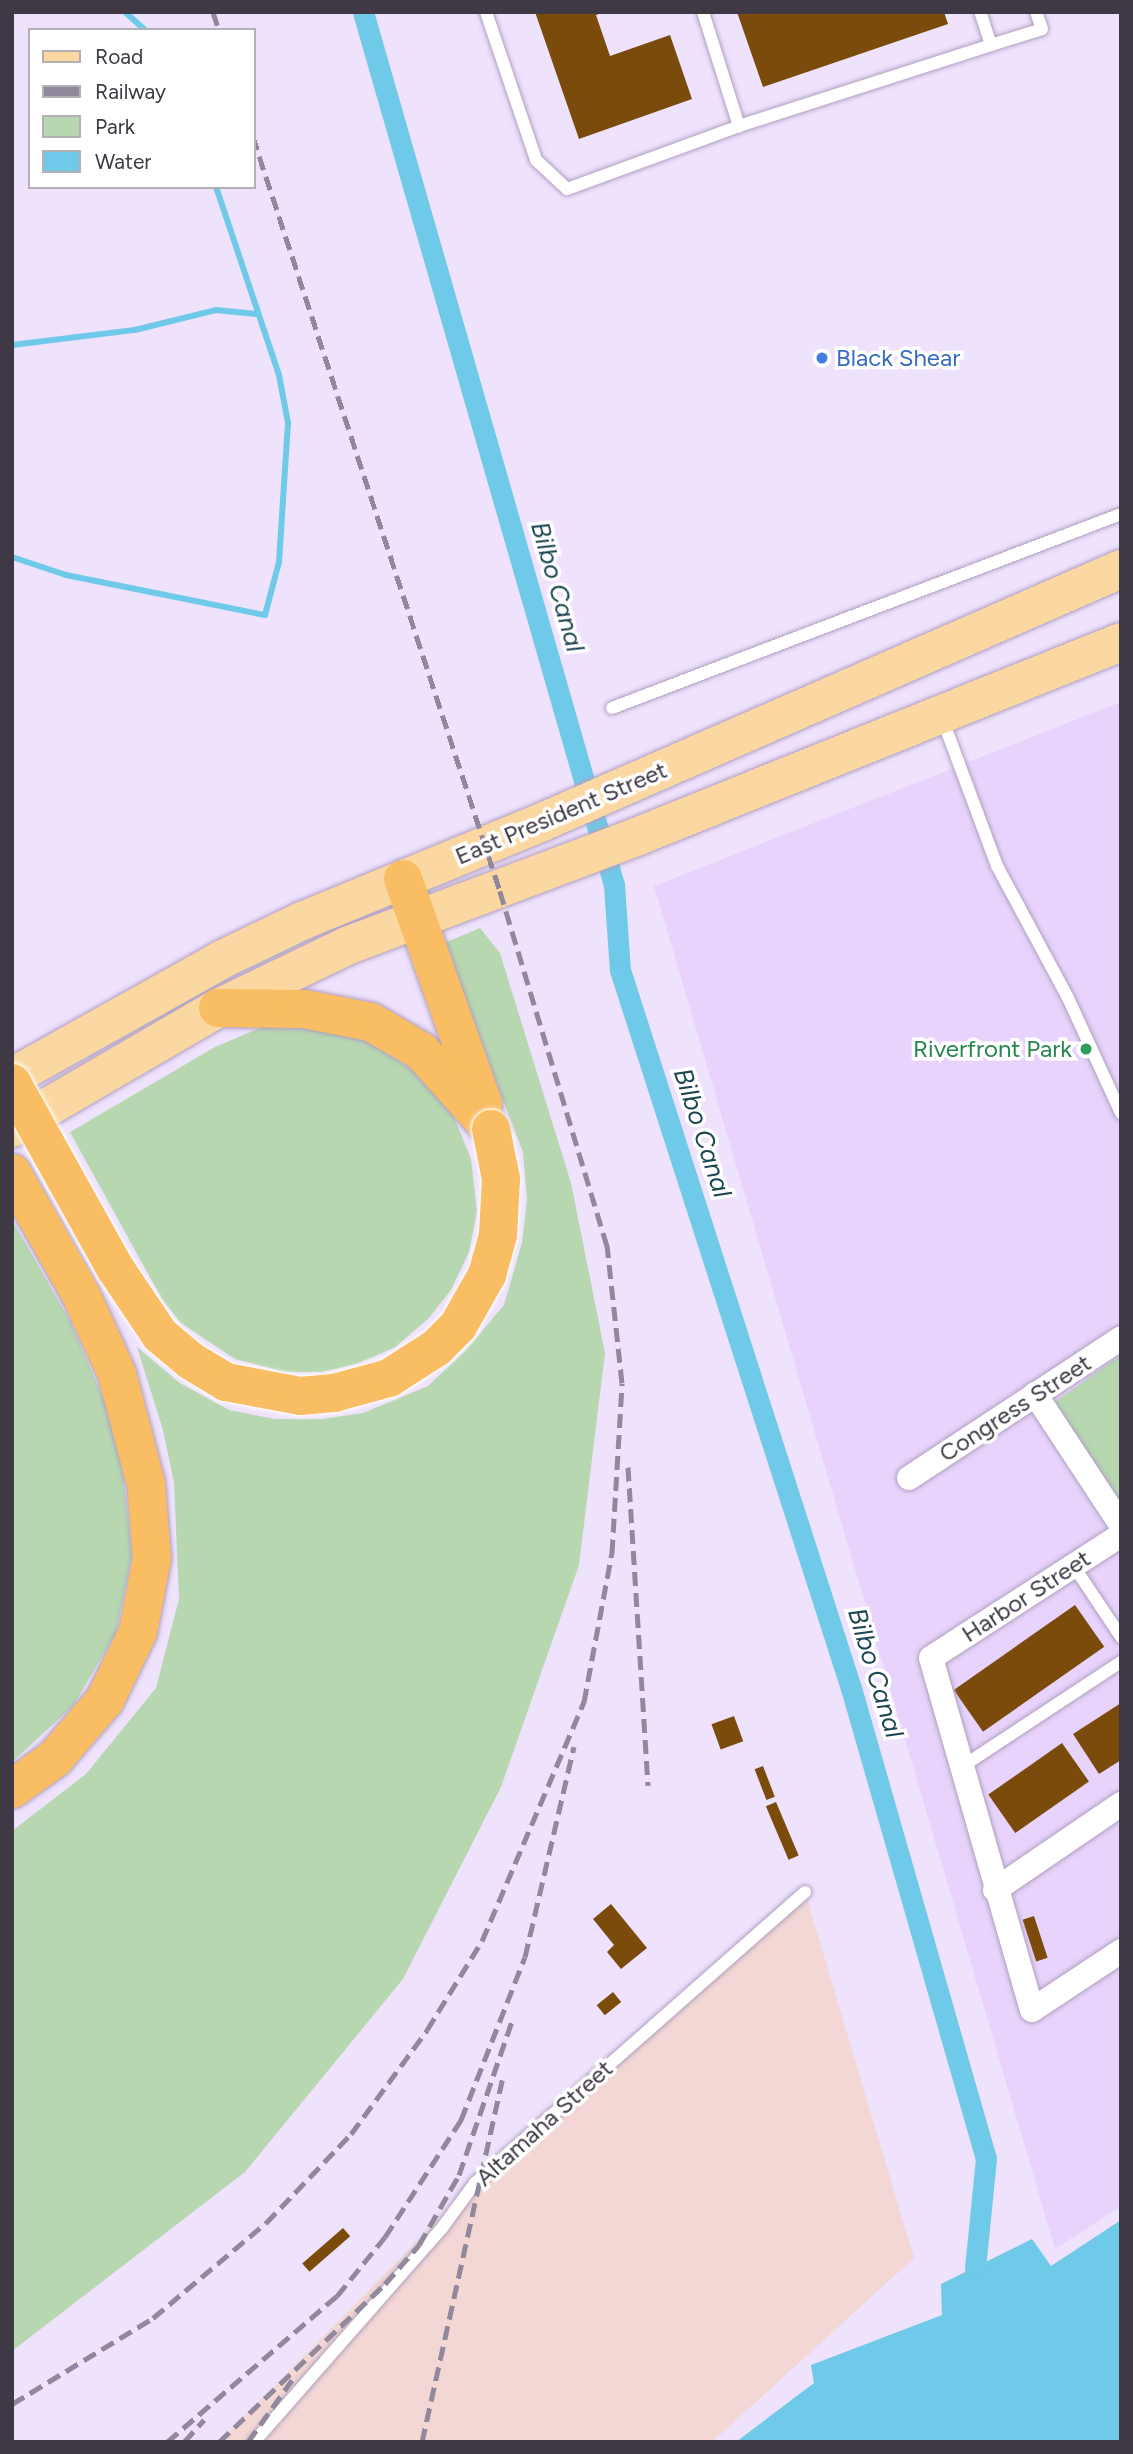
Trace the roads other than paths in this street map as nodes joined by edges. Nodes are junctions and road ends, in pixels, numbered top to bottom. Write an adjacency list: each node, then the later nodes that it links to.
1 (486, 12): 6 (lane)
2 (703, 12): 6 (lane)
3 (980, 12): 5 (lane)
4 (1037, 12): 5 (lane)
5 (991, 45): 6 (lane)
6 (739, 126)
7 (1121, 514): 10 (lane)
8 (1121, 569): 12 (main road, East President Street)
9 (1121, 642): 11 (main road, East President Street)
10 (612, 708)
11 (941, 715): 13 (main road, East President Street); 17 (lane)
12 (403, 879): 13 (highway); 15 (main road, East President Street)
13 (416, 920): 14 (main road, East President Street); 19 (highway)
14 (218, 1008): 18 (main road, East President Street); 19 (highway)
15 (12, 1077)
16 (12, 1083): 19 (highway, bridge)
17 (1121, 1113)
18 (12, 1128)
19 (491, 1129)
20 (12, 1173): 30 (highway)
21 (1121, 1339): 22 (street, Congress Street)
22 (1035, 1394): 23 (street, Congress Street); 24 (street)
23 (909, 1478)
24 (1121, 1525)
25 (1121, 1535): 26 (street, Harbor Street)
26 (1073, 1565): 27 (lane); 29 (street, Harbor Street)
27 (1121, 1637)
28 (1121, 1661): 29 (lane)
29 (960, 1769): 32 (street)
30 (12, 1789)
31 (1121, 1804): 32 (street)
32 (995, 1890): 34 (street)
33 (805, 1892): 35 (lane, Altamaha Street)
34 (1121, 1951)
35 (254, 2442)

